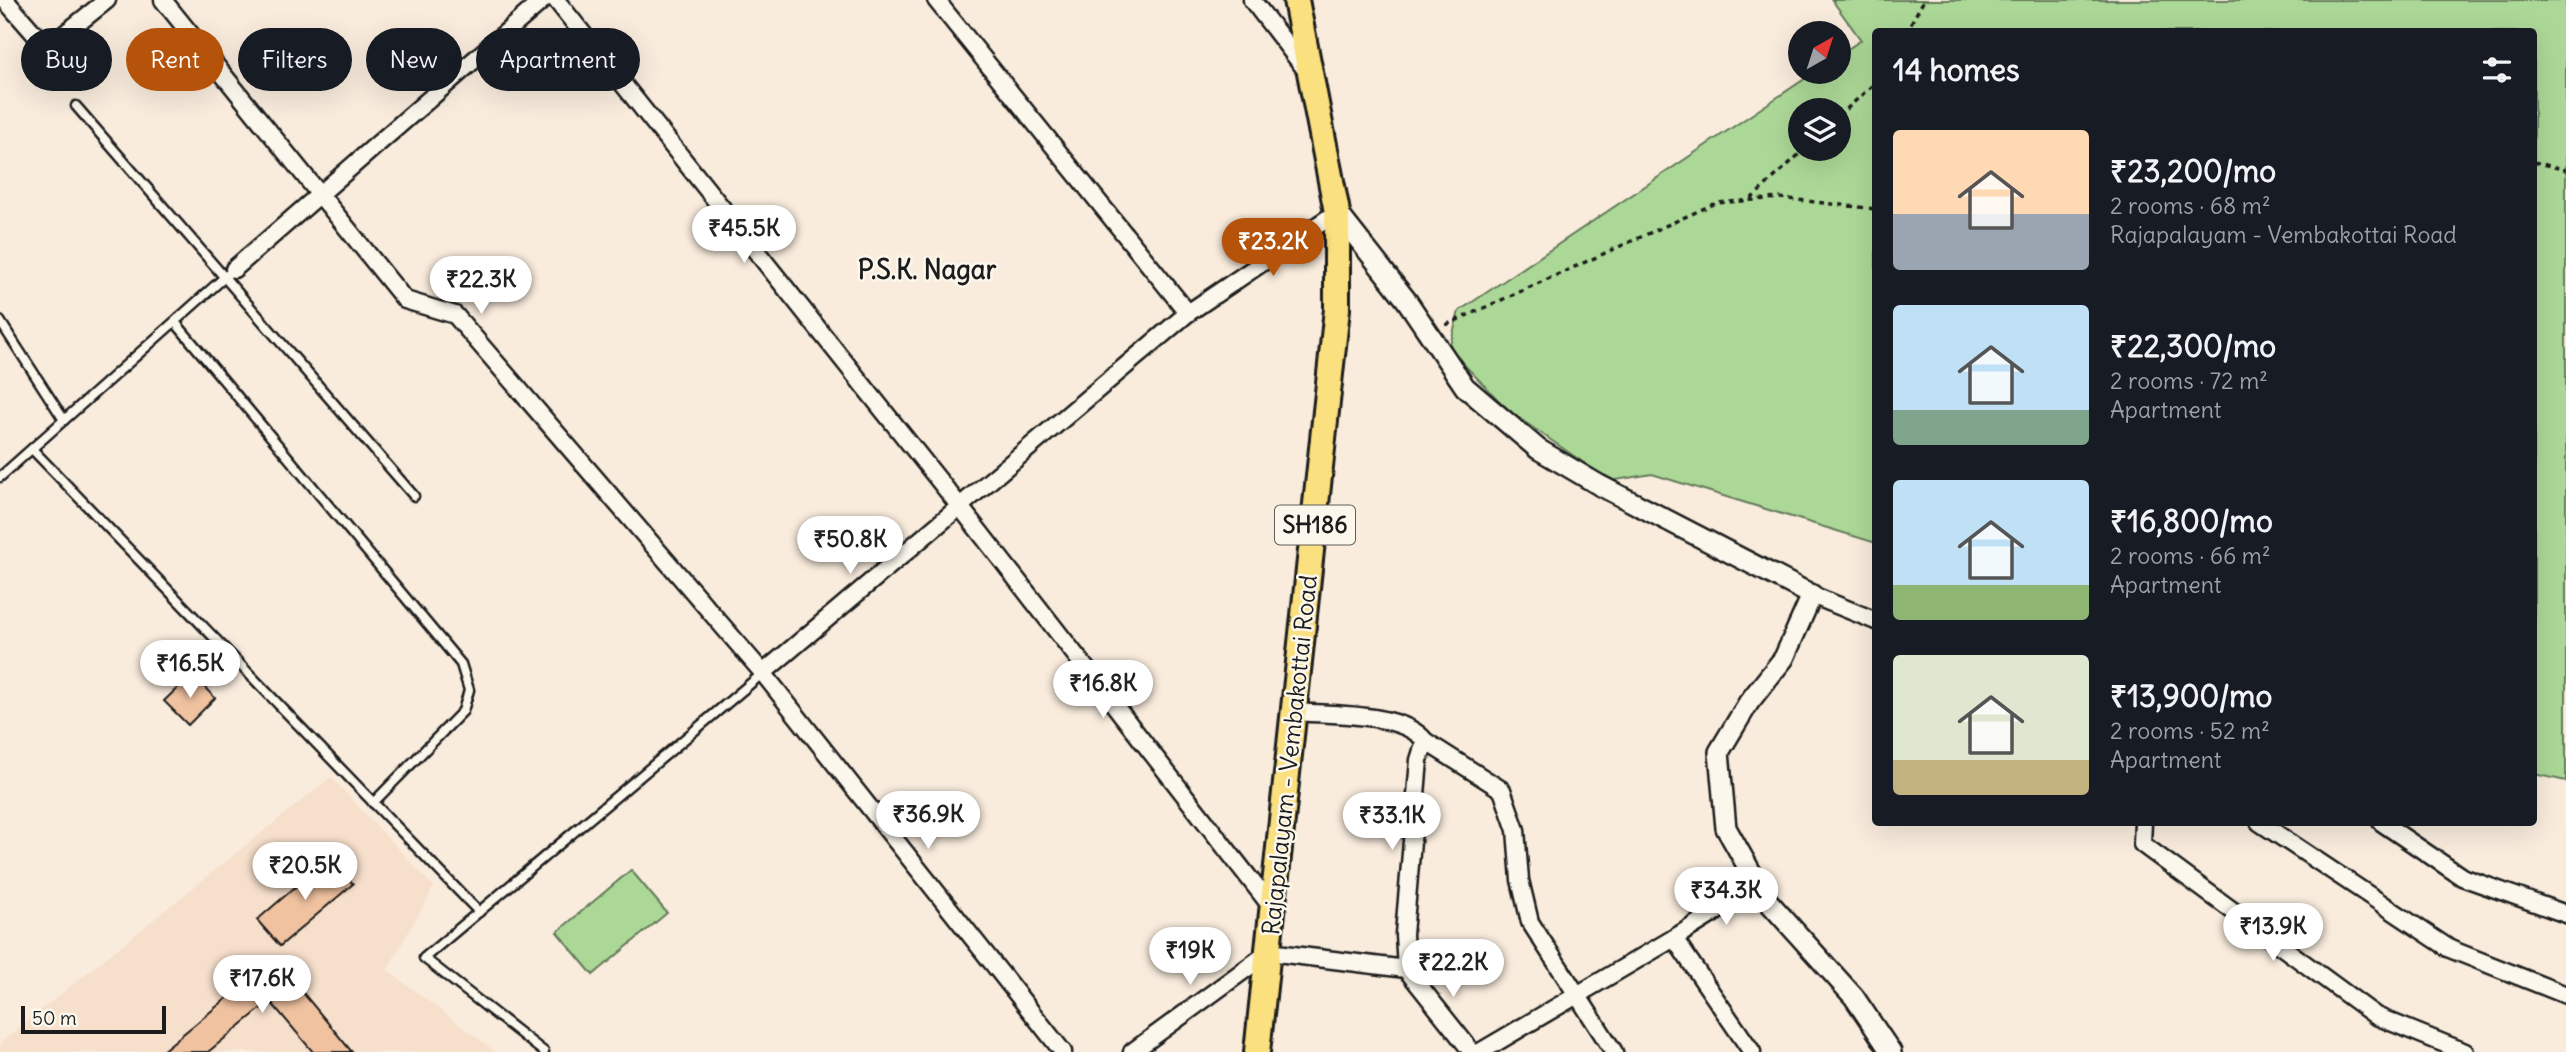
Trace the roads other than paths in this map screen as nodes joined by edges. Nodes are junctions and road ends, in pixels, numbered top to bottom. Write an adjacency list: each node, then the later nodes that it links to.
1 (5, 0): 2 (street)
2 (107, 0)
3 (163, 0): 11 (street)
4 (543, 0): 11 (street)
5 (556, 0): 21 (street)
6 (936, 0): 14 (street)
7 (1252, 0): 9 (street)
8 (1296, 0): 9 (main road, Rajapalayam - Vembakottai Road / SH186)
9 (1311, 76): 12 (main road, Rajapalayam - Vembakottai Road / SH186)
10 (76, 106): 13 (lane)
11 (319, 193): 13 (street); 24 (street)
12 (1337, 212): 14 (street); 22 (street); 25 (main road, Rajapalayam - Vembakottai Road / SH186)
13 (229, 273): 16 (lane); 20 (lane)
14 (1188, 313): 21 (street)
15 (0, 321): 17 (lane)
16 (175, 322): 17 (lane); 27 (lane)
17 (65, 420): 18 (lane)
18 (32, 449): 19 (lane); 27 (lane)
19 (0, 477)
20 (414, 496)
21 (961, 508): 24 (street); 32 (street)
22 (1812, 595): 23 (street); 31 (street)
23 (1872, 619)
24 (763, 673): 33 (lane); 41 (street)
25 (1295, 712): 26 (street); 32 (main road, Rajapalayam - Vembakottai Road / SH186)
26 (1425, 741): 37 (street); 38 (street)
27 (373, 803): 33 (lane)
28 (2143, 826): 49 (street)
29 (2265, 826): 39 (street)
30 (2387, 826): 34 (street)
31 (1759, 885): 35 (street); 48 (street)
32 (1274, 910): 36 (main road, Rajapalayam - Vembakottai Road / SH186)
33 (479, 912): 40 (lane)
34 (2566, 914)
35 (1674, 938): 38 (street); 47 (street)
36 (1269, 952): 37 (street); 42 (street); 43 (main road, Rajapalayam - Vembakottai Road / SH186)
37 (1406, 969): 44 (street)
38 (1575, 994): 45 (street); 46 (street)
39 (2566, 995)
40 (544, 1052)
41 (1063, 1052)
42 (1132, 1052)
43 (1257, 1052)
44 (1472, 1052)
45 (1480, 1052)
46 (1614, 1052)
47 (1752, 1052)
48 (1891, 1052)
49 (2465, 1052)

